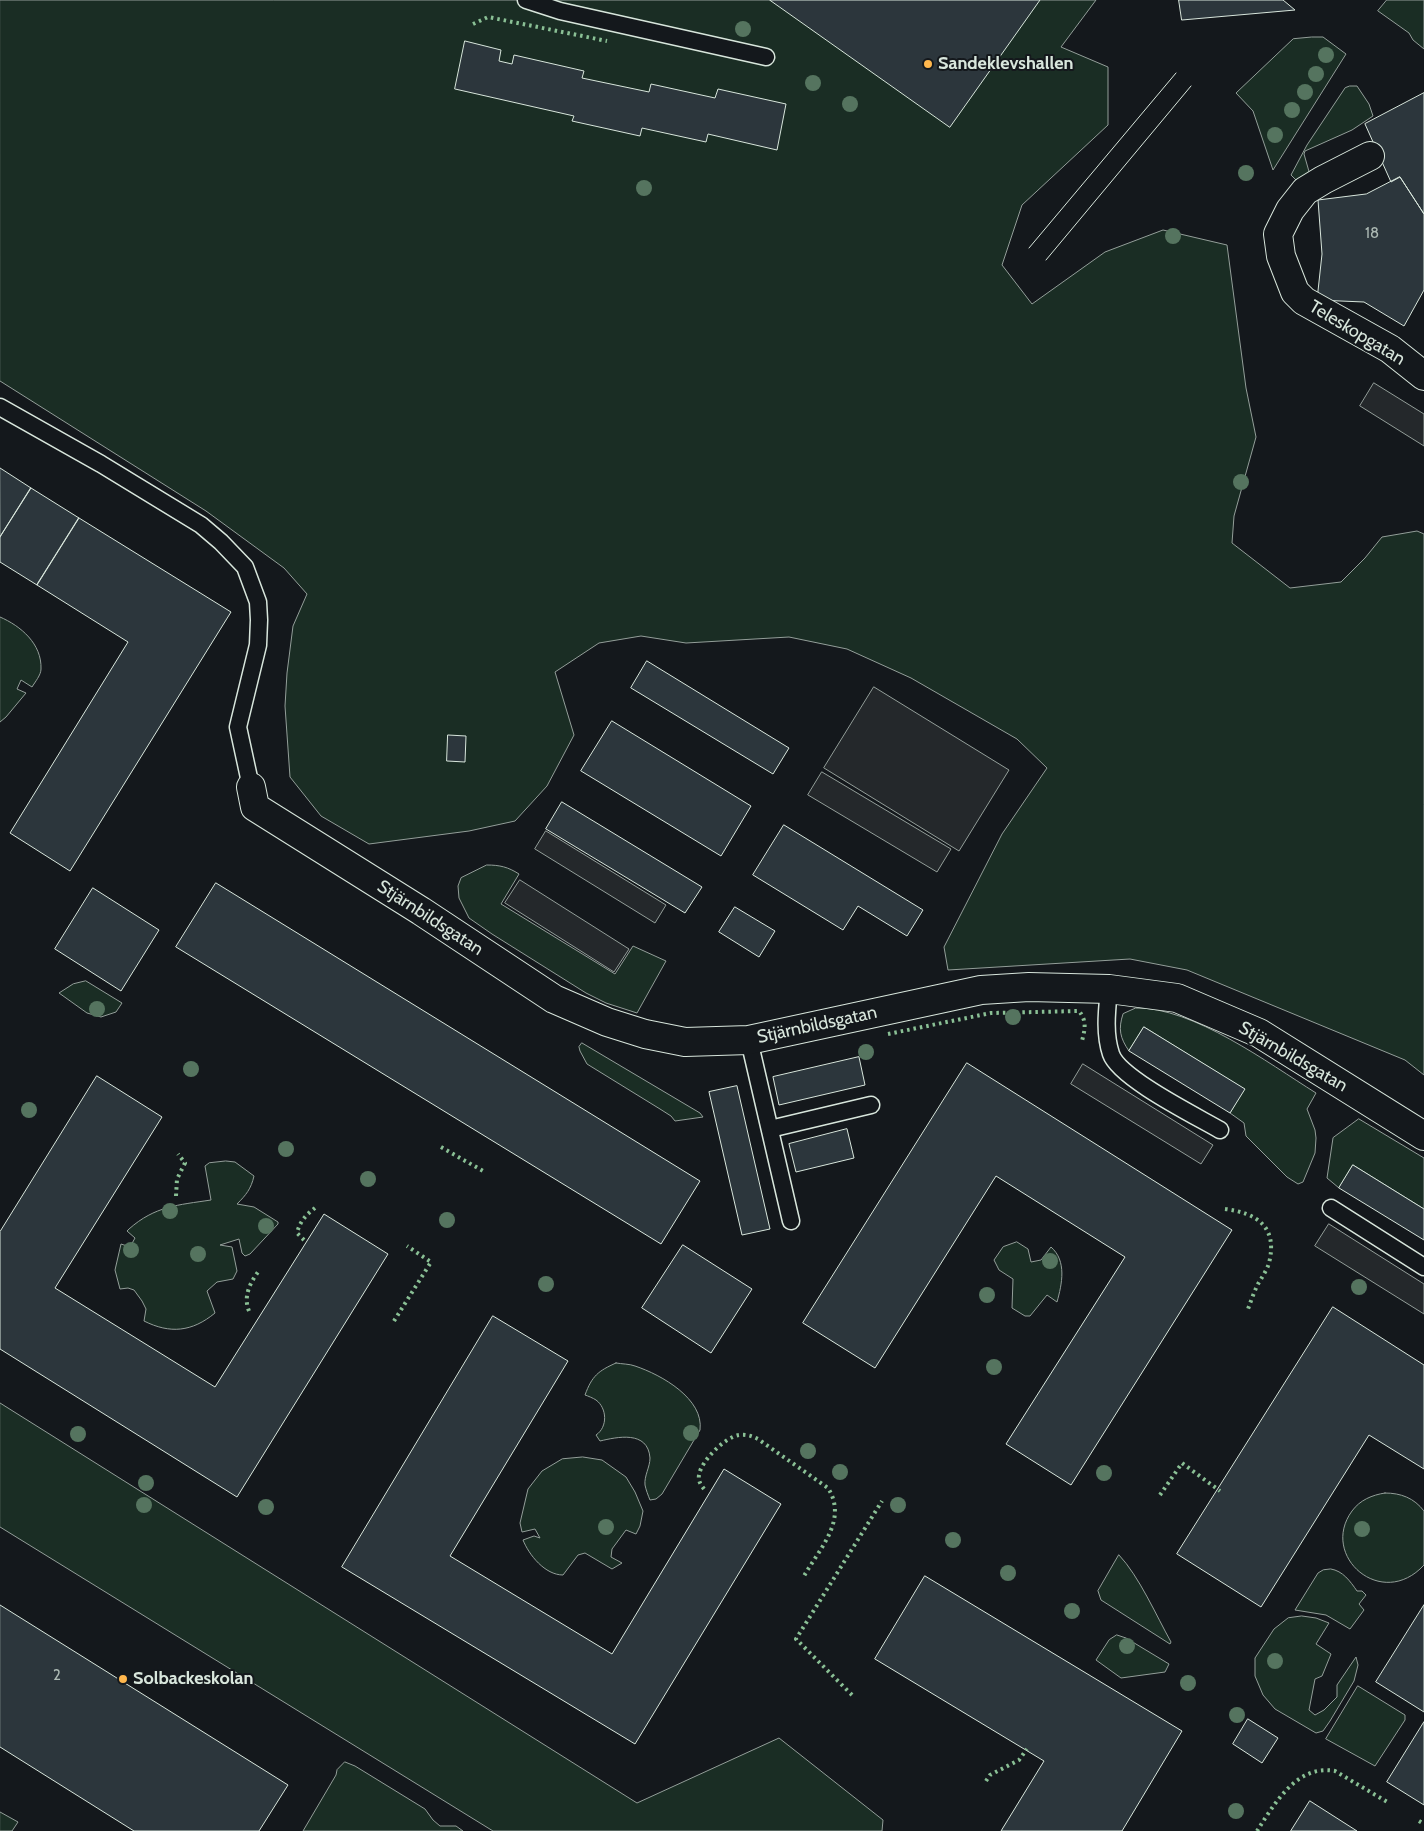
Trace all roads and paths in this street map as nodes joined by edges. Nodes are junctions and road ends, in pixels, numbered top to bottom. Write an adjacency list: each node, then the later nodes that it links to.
1 (526, 0): 2 (lane)
2 (766, 57)
3 (1370, 156): 4 (street, Teleskopgatan)
4 (1424, 376)
5 (0, 407): 6 (lane)
6 (251, 787): 8 (street, Stjärnbildsgatan)
7 (1109, 989): 8 (street, Stjärnbildsgatan); 11 (lane); 12 (street, Stjärnbildsgatan)
8 (750, 1040): 10 (lane)
9 (871, 1105): 10 (lane)
10 (770, 1129): 14 (lane)
11 (1220, 1130)
12 (1424, 1136)
13 (1331, 1208): 15 (lane)
14 (790, 1221)
15 (1424, 1267)

